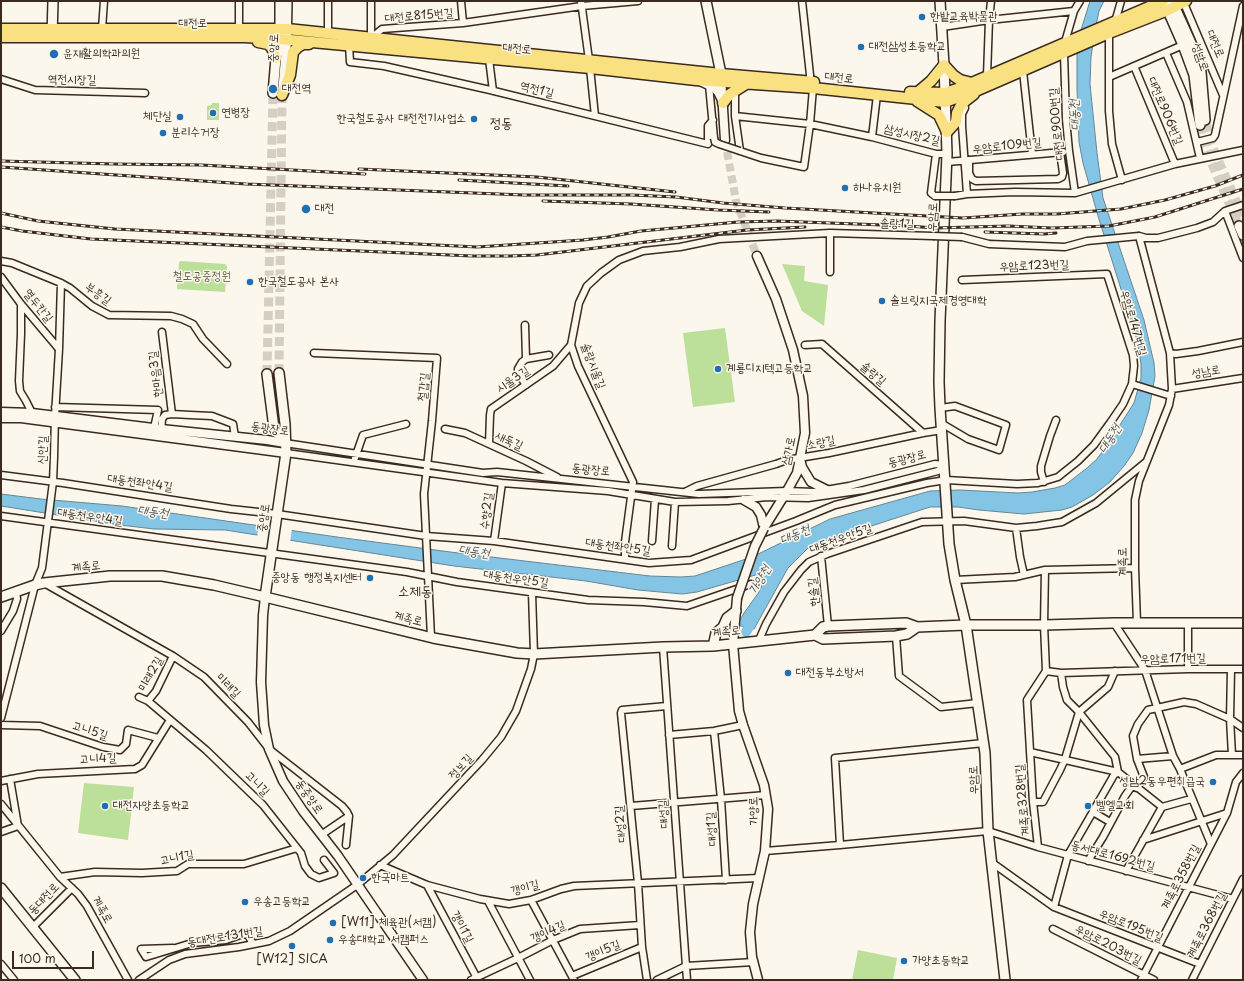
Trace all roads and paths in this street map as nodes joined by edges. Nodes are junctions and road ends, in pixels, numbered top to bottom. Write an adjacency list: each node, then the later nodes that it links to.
1 (53, 1): 27 (main road)
2 (104, 1): 25 (street)
3 (239, 1): 28 (street)
4 (280, 1): 26 (main road, 중앙로)
5 (287, 1): 26 (main road, 중앙로)
6 (328, 1): 30 (street)
7 (371, 1): 31 (street)
8 (461, 1): 21 (street)
9 (638, 1): 16 (street, 대전로815번길)
10 (706, 1): 46 (main road)
11 (802, 1): 50 (street)
12 (940, 1): 23 (main road, 우암로)
13 (990, 1): 20 (street)
14 (1080, 1): 19 (street, 대전로900번길)
15 (1121, 1): 22 (street)
16 (581, 3): 21 (street, 대전로815번길); 39 (street)
17 (1174, 3): 22 (main road); 35 (main road, 성남로); 35 (main road, 성남로); 57 (street, 대전로)
18 (1243, 6): 57 (street, 대전로906번길)
19 (1074, 11): 20 (street); 34 (street, 대전로900번길)
20 (988, 20): 23 (street); 43 (street)
21 (463, 23): 31 (street, 대전로815번길)
22 (1111, 26): 34 (main road); 44 (street)
23 (942, 27): 40 (main road, 우암로)
24 (1, 29): 27 (main road, 대전로)
25 (102, 29): 27 (main road, 대전로); 28 (main road, 대전로)
26 (283, 29): 28 (main road, 대전로); 30 (main road, 대전로); 32 (main road, 중앙로)
27 (52, 33): 28 (main road, 대전로); 29 (main road, 대전로)
28 (242, 33): 32 (main road, 대전로); 37 (main road)
29 (1, 37)
30 (327, 38): 31 (main road, 대전로); 32 (main road, 대전로); 33 (main road, 대전로); 55 (main road)
31 (371, 38): 39 (main road, 대전로)
32 (283, 40): 37 (main road, 중앙로); 55 (main road, 중앙로)
33 (349, 45): 38 (main road, 대전로); 52 (street, 역전1길)
34 (1067, 46): 42 (main road, 대전로); 43 (main road, 대전로); 71 (street, 대전로900번길)
35 (1183, 46): 36 (street, 대전로906번길)
36 (1166, 53): 41 (street, 대전로906번길); 68 (street, 대전로906번길)
37 (276, 58): 55 (main road, 중앙로)
38 (489, 59): 39 (main road, 대전로); 52 (street)
39 (590, 64): 46 (main road, 대전로); 47 (main road, 대전로); 61 (street)
40 (944, 65): 51 (main road); 58 (main road); 59 (main road, 우암로)
41 (1134, 66): 44 (street, 대전로906번길); 78 (street, 대전로906번길)
42 (1023, 71): 51 (main road, 대전로); 74 (street)
43 (987, 76): 51 (main road, 대전로)
44 (1109, 77): 79 (street)
45 (1, 78): 54 (street, 역전시장길)
46 (721, 78): 47 (main road, 대전로); 48 (main road, 대전로); 50 (main road, 대전로); 60 (street)
47 (696, 80): 49 (street)
48 (746, 84): 50 (main road, 대전로); 53 (main road)
49 (709, 85): 60 (street); 63 (street)
50 (811, 85): 56 (main road, 대전로); 58 (main road, 대전로); 64 (street)
51 (974, 90): 59 (main road, 대전로); 65 (main road); 77 (street)
52 (493, 91): 61 (street, 역전1길)
53 (735, 91): 60 (main road); 62 (street)
54 (145, 93)
55 (278, 94)
56 (877, 95): 58 (main road, 대전로); 66 (street)
57 (1223, 95): 68 (street, 대전로906번길)
58 (916, 96): 59 (main road, 대전로); 65 (main road)
59 (945, 98): 65 (main road, 우암로)
60 (723, 103): 67 (street)
61 (596, 116): 63 (street, 역전1길)
62 (735, 116): 64 (street, 삼성시장2길); 70 (street)
63 (712, 120): 70 (street, bridge)
64 (810, 124): 66 (street, 삼성시장2길); 70 (street)
65 (947, 132): 75 (main road, 우암로)
66 (872, 137): 73 (street, 삼성시장2길)
67 (725, 140)
68 (1197, 142): 76 (street, 대전로906번길)
69 (1243, 150): 76 (street)
70 (740, 151)
71 (1069, 151): 72 (street, 우암로109번길); 80 (street, 대전로900번길)
72 (1060, 152): 74 (street, 우암로109번길); 77 (street)
73 (936, 154): 75 (street, 삼성시장2길); 81 (street, bridge)
74 (1032, 154): 77 (street, 우암로109번길)
75 (947, 158): 77 (street, 우암로109번길); 115 (main road, 우암로)
76 (1200, 158): 78 (street, 대전로906번길)
77 (967, 160): 81 (street)
78 (1175, 164): 79 (street, 대전로906번길)
79 (1122, 180): 80 (street, 대전로906번길)
80 (1078, 192): 81 (street)
81 (966, 194)
82 (1243, 205): 83 (street, 솔랑1길)
83 (1225, 211): 87 (street, 솔랑1길); 90 (street)
84 (1239, 226): 86 (main road)
85 (830, 233): 87 (street, 솔랑1길, bridge); 88 (street, 솔랑1길); 92 (street)
86 (1243, 235)
87 (1137, 236): 105 (street)
88 (719, 239): 101 (street, 솔랑시울길)
89 (757, 256): 132 (street, 삼가로)
90 (1243, 258)
91 (1, 261): 96 (street, 부흥길)
92 (830, 272)
93 (1107, 274): 95 (street, 우암로123번길); 112 (street, 우암로147번길)
94 (1, 277): 97 (street, 열두칸길)
95 (962, 280)
96 (61, 283): 103 (street, 신안길); 108 (street, 부흥길)
97 (21, 304): 103 (street, 열두칸길); 117 (street)
98 (525, 325): 107 (street)
99 (162, 332): 118 (street, 한마음3길)
100 (1243, 342): 105 (street)
101 (571, 345): 113 (street, 시울3길); 144 (street, 솔랑시울길)
102 (805, 345): 126 (street, 솔랑길)
103 (59, 349): 119 (street, 신안길)
104 (314, 353): 135 (street, 철갑길)
105 (1170, 353): 114 (street)
106 (549, 355): 107 (street)
107 (526, 359): 113 (street)
108 (227, 364)
109 (267, 374): 128 (main road, 중앙로)
110 (279, 374): 128 (main road, 중앙로)
111 (1243, 378): 114 (street, 성남로)
112 (1132, 384): 114 (street); 141 (street, 우암로147번길)
113 (526, 385): 129 (street, 시울3길)
114 (1171, 392): 133 (street, 계족로)
115 (940, 408): 123 (main road, 우암로); 123 (street)
116 (1, 412): 117 (street, 동광장로)
117 (32, 413): 119 (street, 동광장로)
118 (172, 414): 125 (street); 127 (street)
119 (55, 415): 120 (street, 동광장로); 125 (street, 동광장로); 125 (street); 142 (street, 신안길)
120 (1, 418)
121 (1056, 420): 141 (street)
122 (406, 424): 131 (street)
123 (941, 427): 126 (street, 소랑길); 136 (main road, 우암로)
124 (445, 429): 129 (street, 새둑길)
125 (159, 431): 127 (street, 동광장로); 130 (street, 동광장로)
126 (923, 433): 132 (street, 소랑길)
127 (235, 437): 128 (street, 동광장로)
128 (285, 443): 130 (main road, 중앙로); 131 (street, 동광장로)
129 (489, 444): 139 (street, 새둑길)
130 (286, 454): 134 (street, 동광장로); 153 (main road, 중앙로)
131 (356, 454): 134 (street); 135 (street, 동광장로)
132 (800, 458): 145 (street); 146 (street, 소랑길); 147 (street, 삼가로)
133 (1146, 462): 157 (street, 대동천우안5길); 165 (street, 계족로)
134 (354, 463): 137 (street, 동광장로)
135 (427, 464): 137 (street, 철갑길); 139 (street, 동광장로)
136 (944, 465): 140 (main road, 우암로); 145 (street, 동광장로); 147 (street, 동광장로)
137 (426, 472): 143 (street, 동광장로); 158 (street, 철갑길)
138 (1, 475): 142 (street, 대동천좌안4길)
139 (561, 479): 144 (street, 동광장로)
140 (946, 480): 141 (street, 우암로147번길); 155 (main road, 우암로); 164 (street, 대동천좌안5길)
141 (1044, 482)
142 (52, 483): 153 (street, 대동천좌안4길); 154 (street, 신안길)
143 (502, 483): 148 (street, 동광장로); 159 (street, 수향2길)
144 (632, 487): 146 (street, 동광장로); 148 (street, 솔랑시울길)
145 (827, 490): 147 (street, 동광장로)
146 (684, 493): 147 (street, 동광장로)
147 (785, 494): 150 (street, 동광장로); 156 (street, 삼가로)
148 (631, 495): 149 (street, 동광장로); 164 (street, 솔랑시울길)
149 (656, 499): 151 (street, 동광장로); 160 (street)
150 (744, 500): 151 (street, 동광장로); 156 (street)
151 (675, 502): 161 (street)
152 (1, 516): 154 (street, 대동천우안4길)
153 (276, 516): 158 (street, 대동천좌안5길); 162 (main road, 중앙로)
154 (47, 520): 162 (street, 대동천우안4길); 170 (street)
155 (948, 521): 157 (street, 대동천우안5길); 163 (street, 대동천우안5길); 169 (main road, 우암로)
156 (764, 528): 176 (street, 삼가로, bridge)
157 (1016, 528): 168 (street)
158 (426, 537): 159 (street, 대동천좌안5길); 167 (street, 철갑길)
159 (494, 541): 164 (street, 대동천좌안5길)
160 (652, 541)
161 (672, 546)
162 (272, 552): 167 (street, 대동천우안5길); 175 (main road, 중앙로)
163 (821, 556): 183 (street, 한솔길); 189 (street, 대동천우안5길)
164 (625, 559)
165 (1135, 568): 166 (street); 178 (street, 계족로)
166 (1046, 570): 168 (street); 182 (street)
167 (427, 575): 173 (street, 대동천우안5길); 188 (street)
168 (1024, 575): 169 (street)
169 (955, 580): 181 (main road, 우암로)
170 (39, 584): 172 (main road, 계족로); 175 (main road, 계족로); 194 (street, 미래길); 208 (street)
171 (755, 585): 173 (street, 대동천우안5길)
172 (16, 591): 174 (main road, 계족로); 185 (street)
173 (532, 593): 193 (street, 정보길)
174 (1, 597)
175 (265, 597): 188 (main road, 계족로); 218 (street, 동중앙로)
176 (736, 611): 190 (street, 삼가로); 191 (main road)
177 (1114, 623): 178 (main road, 계족로); 182 (main road, 계족로); 197 (street)
178 (1137, 623): 179 (main road, 계족로)
179 (1188, 623): 180 (main road, 계족로); 195 (street)
180 (1243, 623)
181 (966, 625): 182 (main road, 계족로); 184 (main road, 계족로); 204 (main road, 우암로)
182 (1044, 625): 199 (street)
183 (828, 626): 184 (main road, 계족로); 186 (main road, 계족로)
184 (917, 627): 187 (main road, 계족로)
185 (1, 631)
186 (815, 635): 187 (main road, 계족로); 189 (main road, 계족로)
187 (896, 636): 204 (street)
188 (430, 637): 193 (main road, 계족로)
189 (759, 640): 190 (main road, 계족로)
190 (733, 644): 191 (main road, 계족로); 212 (street, 가양로)
191 (713, 646): 192 (main road, 계족로)
192 (663, 647): 193 (main road, 계족로); 205 (street, 대성길)
193 (534, 654): 261 (street, 정보길)
194 (173, 656): 203 (street, 미래2길); 218 (street, 미래길)
195 (1188, 669): 197 (street, 우암로171번길); 198 (street, 우암로171번길)
196 (1243, 669): 198 (street, 우암로171번길)
197 (1145, 670): 200 (street, 우암로171번길); 206 (street)
198 (1231, 670): 209 (street)
199 (1046, 671): 201 (street, 우암로171번길); 219 (street, 계족로328번길)
200 (1115, 671): 201 (street, 우암로171번길); 207 (street)
201 (1061, 673): 207 (street)
202 (139, 697): 203 (street, 고니길)
203 (148, 701): 210 (street, 고니길)
204 (978, 703): 217 (main road, 우암로)
205 (666, 706): 215 (street, 대성길); 239 (street, 대성2길)
206 (1158, 708): 209 (street); 222 (street); 224 (street)
207 (1079, 712): 223 (street); 226 (street)
208 (1, 718)
209 (1230, 719): 213 (street); 220 (street)
210 (170, 720): 216 (street, 고니4길); 255 (street, 고니길)
211 (1, 725): 216 (street, 고니5길)
212 (743, 725): 214 (street); 233 (street, 가양로)
213 (1243, 728)
214 (714, 731): 215 (street); 234 (street, 대성1길)
215 (669, 735): 236 (street, 대성길)
216 (158, 738): 229 (street, 고니4길)
217 (984, 743): 247 (main road, 우암로); 253 (street)
218 (269, 749): 243 (street, 미래길); 249 (street, 동중앙로)
219 (1030, 752): 223 (street, 계족로328번길); 237 (street, 계족로328번길)
220 (1232, 755): 221 (street); 225 (street)
221 (1243, 755)
222 (1173, 756): 224 (street); 225 (street)
223 (1065, 760): 226 (street, 계족로328번길); 237 (street)
224 (1137, 760): 232 (street)
225 (1180, 770): 235 (street)
226 (1118, 772): 232 (street); 241 (street)
227 (1243, 773): 230 (street, 계족로358번길)
228 (1, 779): 229 (street, 고니4길)
229 (10, 779): 246 (street)
230 (1236, 782): 231 (street); 242 (street, 계족로358번길)
231 (1243, 785)
232 (1138, 788): 240 (street); 244 (street)
233 (766, 796): 234 (street); 256 (street, 가양로)
234 (721, 799): 236 (street); 267 (street, 대성1길)
235 (1191, 799): 240 (street); 245 (street)
236 (674, 802): 239 (street); 268 (street, 대성길)
237 (1033, 802): 254 (street, 계족로328번길)
238 (1, 804): 246 (street, 계족로)
239 (631, 806): 269 (street, 대성2길)
240 (1162, 807): 250 (street)
241 (1093, 812): 244 (street); 257 (street)
242 (1227, 813): 245 (street); 251 (street, 계족로358번길)
243 (349, 816): 249 (street); 252 (street)
244 (1110, 822): 259 (street)
245 (1201, 822): 250 (street); 251 (street)
246 (18, 826): 248 (street); 264 (street, 계족로)
247 (988, 831): 253 (street); 254 (street, 동서대로1692번길); 260 (main road, 우암로)
248 (1, 832)
249 (321, 835): 270 (street, 동중앙로)
250 (1143, 840): 262 (street)
251 (1211, 844): 272 (street, 계족로358번길)
252 (346, 845)
253 (840, 846): 256 (street)
254 (1038, 847): 257 (street, 동서대로1692번길)
255 (297, 848): 258 (street, 고니길); 264 (street, 고니1길)
256 (765, 851): 265 (street, 가양로)
257 (1068, 855): 259 (street, 동서대로1692번길); 278 (street)
258 (324, 860)
259 (1088, 860): 262 (street, 동서대로1692번길)
260 (991, 862): 278 (street, 우암로195번길); 305 (main road, 우암로)
261 (380, 865): 263 (street, 정보길); 271 (street, 갱이길)
262 (1126, 871): 272 (street, 동서대로1692번길)
263 (371, 872): 270 (street, 동대전로131번길)
264 (60, 878): 274 (street, 계족로)
265 (758, 878): 267 (street); 288 (street, 가양로)
266 (1243, 879): 275 (street, 계족로368번길)
267 (726, 880): 268 (street)
268 (681, 882): 269 (street, 갱이길); 291 (street, 대성길)
269 (638, 883): 276 (street, 갱이길); 279 (street, 대성2길)
270 (357, 885): 283 (street, 동대전로131번길); 299 (street, 동중앙로)
271 (428, 885): 277 (street, 갱이길); 294 (street, 갱이1길)
272 (1189, 887): 275 (street, 동서대로1692번길); 286 (street, 계족로358번길)
273 (1, 888): 280 (main road, 동대전로)
274 (72, 888): 280 (street, 동대전로); 297 (street, 계족로)
275 (1233, 899): 290 (street, 계족로368번길)
276 (531, 900): 277 (street, 갱이길); 282 (street)
277 (488, 901): 287 (street)
278 (1054, 907): 286 (street, 우암로195번길)
279 (640, 925): 282 (street, 갱이4길); 284 (street, 대성2길)
280 (33, 927): 296 (main road, 동대전로)
281 (1053, 929): 293 (street, 우암로203번길)
282 (553, 940): 287 (street, 갱이4길); 292 (street)
283 (253, 944): 285 (street); 298 (street, 동대전로131번길)
284 (642, 947): 292 (street, 갱이5길); 301 (street, 대성2길)
285 (173, 948)
286 (1157, 948): 290 (street, 우암로195번길); 293 (street, 계족로358번길)
287 (518, 958): 294 (street, 갱이4길); 300 (street)
288 (754, 962): 291 (street); 304 (street, 가양로)
289 (1, 964): 295 (street)
290 (1200, 964): 307 (street, 계족로368번길)
291 (686, 966): 302 (street); 303 (street, 대성길)
292 (573, 978)
293 (1142, 978): 306 (street, 우암로203번길)
294 (475, 979)
295 (14, 980)
296 (75, 980)
297 (128, 980)
298 (140, 980)
299 (423, 980)
300 (530, 980)
301 (647, 980)
302 (657, 980)
303 (687, 980)
304 (758, 980)
305 (1005, 980)
306 (1154, 980)
307 (1192, 980)

